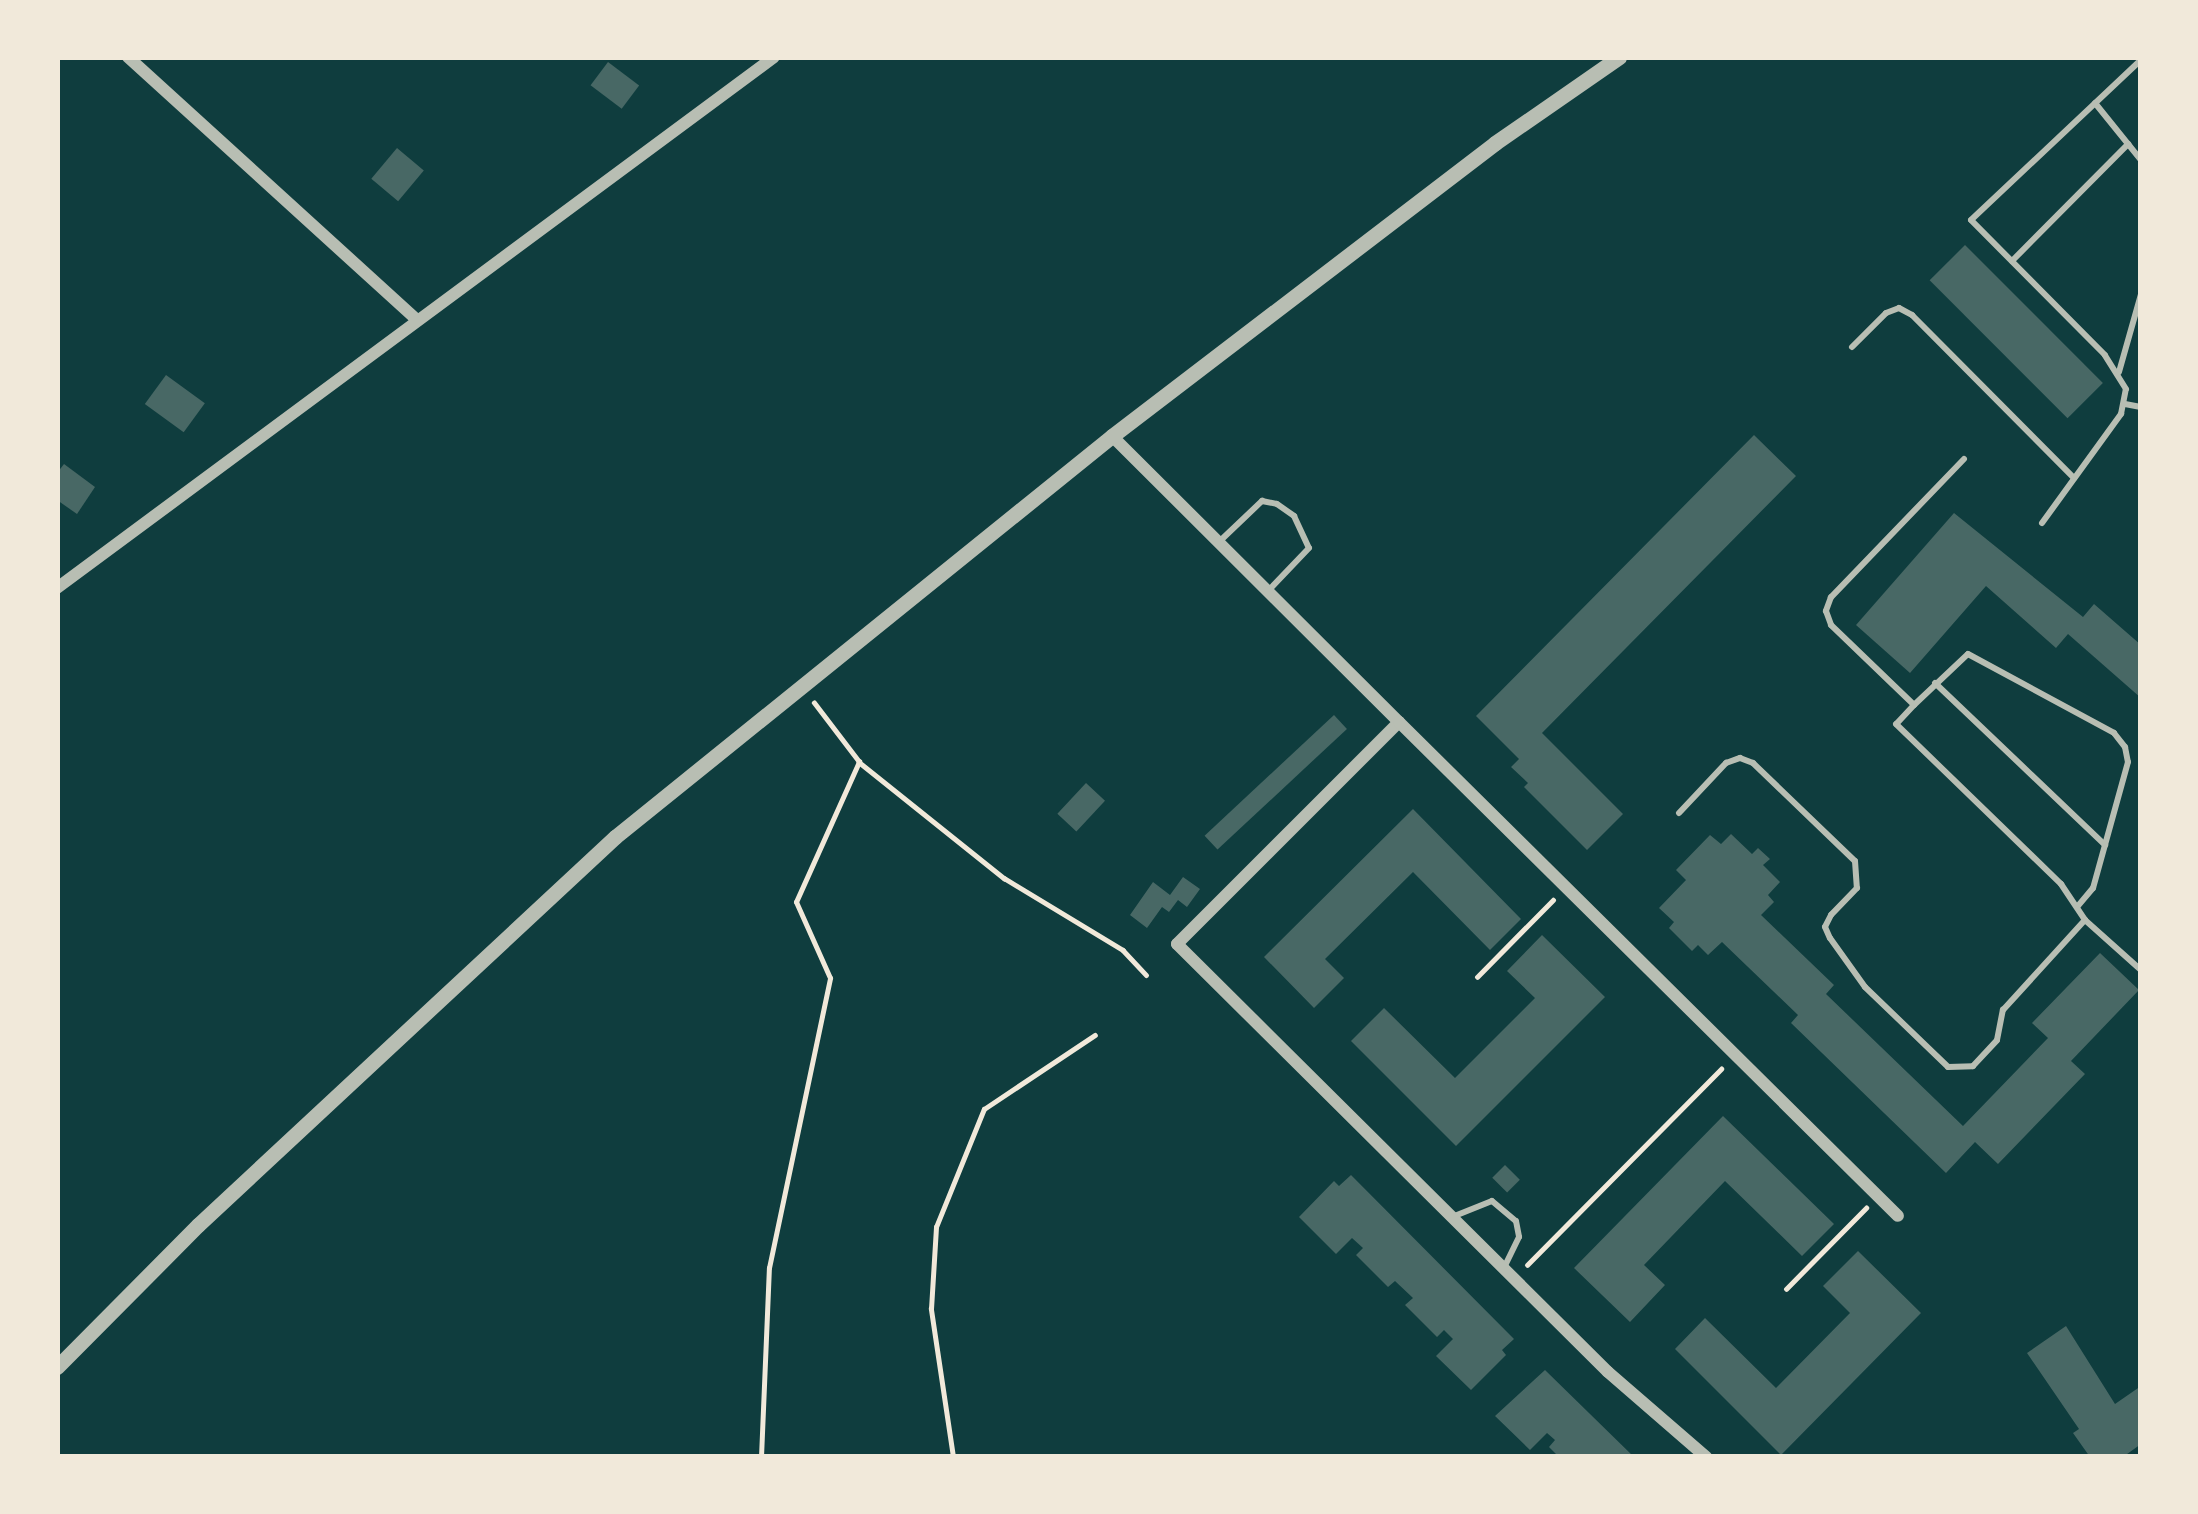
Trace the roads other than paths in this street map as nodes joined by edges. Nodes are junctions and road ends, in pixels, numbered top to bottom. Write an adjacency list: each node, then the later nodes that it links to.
1 (128, 57): 10 (street)
2 (774, 57): 10 (street)
3 (1619, 57): 15 (street)
4 (2141, 60): 5 (lane)
5 (2095, 103): 6 (lane); 8 (lane)
6 (2128, 144): 7 (lane); 8 (lane)
7 (2141, 160)
8 (2012, 261): 12 (lane)
9 (2141, 293): 12 (lane)
10 (417, 320): 20 (street)
11 (1852, 347): 17 (lane)
12 (2119, 372): 13 (lane)
13 (2125, 404): 14 (lane); 17 (lane)
14 (2141, 407)
15 (1112, 436): 19 (street); 33 (street)
16 (1964, 459): 23 (lane)
17 (2074, 478): 18 (lane)
18 (2042, 523)
19 (1219, 542): 21 (street); 21 (lane)
20 (57, 588)
21 (1268, 591): 24 (street)
22 (1935, 683): 23 (lane); 26 (lane); 26 (lane)
23 (1914, 705): 27 (lane)
24 (1399, 722): 30 (street); 31 (street)
25 (1679, 813): 28 (lane)
26 (2105, 845): 27 (lane)
27 (2078, 908): 28 (lane)
28 (2086, 920): 29 (lane)
29 (2141, 970)
30 (1898, 1216)
31 (1452, 1217): 32 (street); 32 (lane)
32 (1509, 1273): 34 (street)
33 (57, 1367)
34 (1706, 1457)

